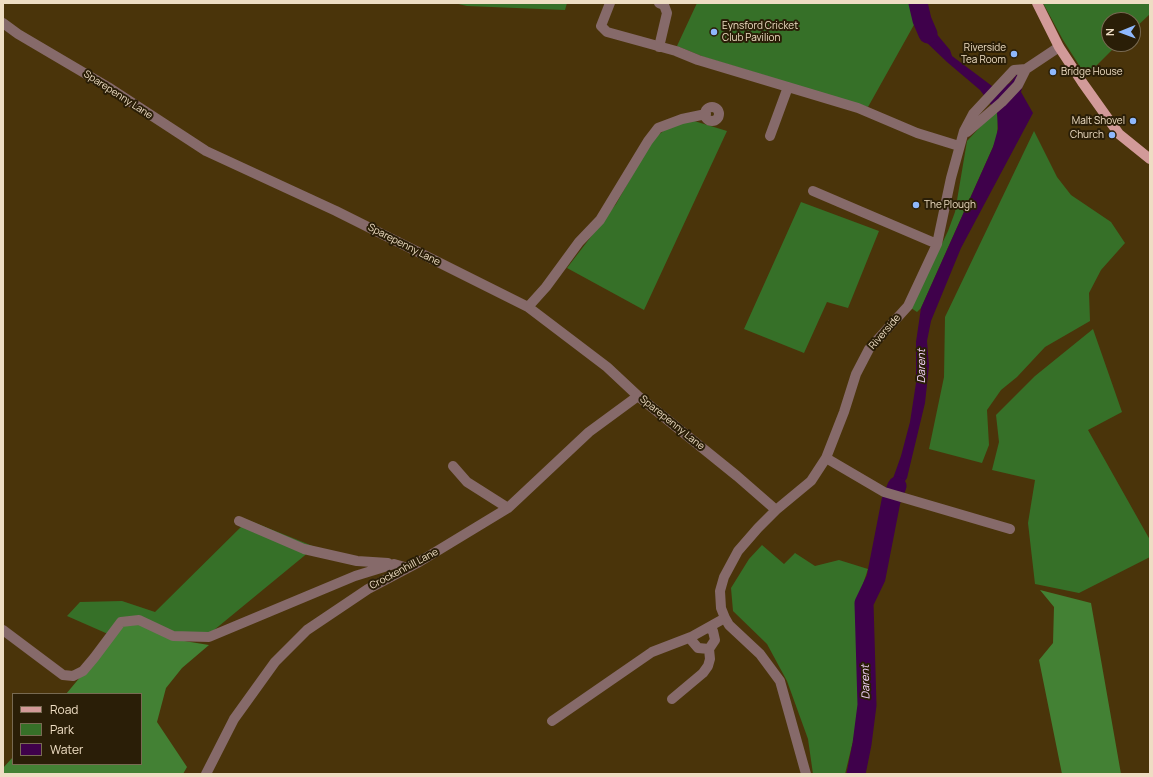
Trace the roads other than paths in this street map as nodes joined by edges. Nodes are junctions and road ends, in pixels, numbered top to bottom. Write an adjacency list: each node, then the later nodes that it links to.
1 (610, 3): 5 (street)
2 (659, 3): 5 (street)
3 (1037, 3): 6 (main road)
4 (3, 23): 16 (street, Sparepenny Lane)
5 (659, 46): 8 (street)
6 (1059, 47): 7 (street, Riverside); 13 (main road)
7 (1026, 69): 11 (street, Riverside); 11 (street, Riverside)
8 (788, 87): 10 (street); 12 (street)
9 (706, 114): 16 (street)
10 (770, 136)
11 (962, 136): 12 (street, Riverside)
12 (959, 146): 15 (street, Riverside)
13 (1150, 159)
14 (813, 191): 15 (street)
15 (937, 244): 18 (street, Riverside)
16 (528, 307): 17 (street, Sparepenny Lane)
17 (638, 396): 20 (street, Crockenhill Lane); 21 (street, Sparepenny Lane)
18 (826, 458): 21 (street, Riverside); 23 (street)
19 (453, 466): 20 (street)
20 (508, 508): 25 (street, Crockenhill Lane)
21 (776, 510): 26 (street, Riverside)
22 (239, 522): 24 (street)
23 (1010, 529)
24 (394, 564): 25 (street); 28 (street)
25 (408, 568): 33 (street, Crockenhill Lane)
26 (725, 618): 27 (street); 34 (street)
27 (709, 628): 29 (street); 30 (street)
28 (3, 630)
29 (691, 637): 30 (street); 32 (street)
30 (709, 649): 31 (street)
31 (672, 699)
32 (552, 721)
33 (206, 774)
34 (806, 774)

